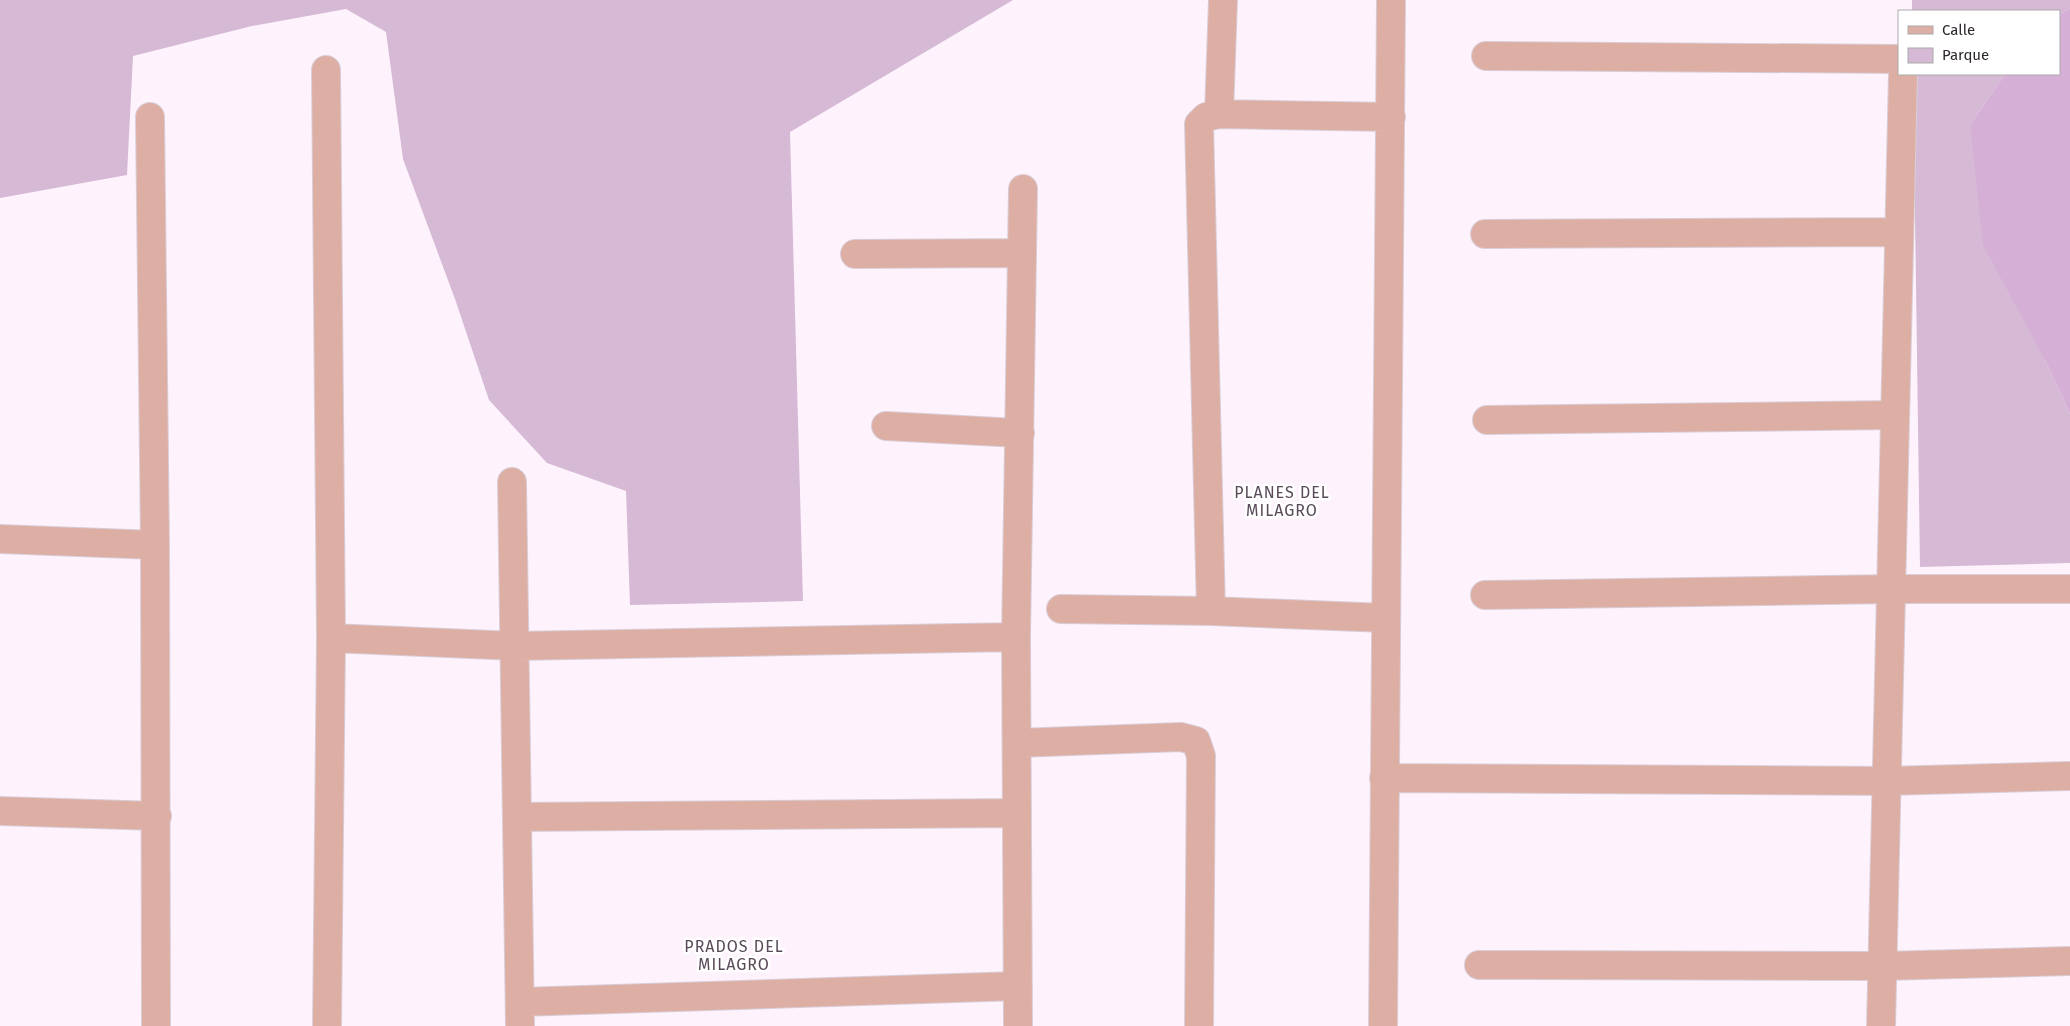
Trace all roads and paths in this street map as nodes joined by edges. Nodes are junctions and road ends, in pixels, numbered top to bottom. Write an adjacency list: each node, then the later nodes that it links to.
1 (1223, 0): 7 (street)
2 (1391, 0): 9 (street)
3 (1486, 56): 4 (street)
4 (1898, 58)
5 (326, 70): 29 (street)
6 (1903, 75): 11 (street)
7 (1219, 114): 9 (street); 26 (street)
8 (150, 117): 21 (street)
9 (1391, 118): 27 (street)
10 (1022, 189): 13 (street)
11 (1899, 232): 12 (street); 15 (street)
12 (1485, 234)
13 (1022, 253): 14 (street); 18 (street)
14 (855, 254)
15 (1895, 415): 16 (street); 22 (street)
16 (1487, 420)
17 (886, 426): 18 (street)
18 (1020, 433): 28 (street)
19 (512, 482): 30 (street)
20 (0, 539): 21 (street)
21 (155, 546): 37 (street)
22 (1891, 589): 23 (street); 24 (street); 34 (street)
23 (2070, 589)
24 (1485, 595)
25 (1061, 609): 26 (street)
26 (1211, 611): 27 (street)
27 (1385, 618): 33 (street)
28 (1016, 637): 30 (street); 31 (street)
29 (331, 638): 30 (street); 45 (street)
30 (515, 646): 38 (street)
31 (1017, 743): 36 (street); 47 (street)
32 (2070, 776): 34 (street)
33 (1384, 778): 34 (street); 48 (street)
34 (1887, 781): 41 (street)
35 (0, 811): 37 (street)
36 (1017, 813): 38 (street); 42 (street)
37 (157, 816): 44 (street)
38 (517, 817): 43 (street)
39 (2070, 961): 41 (street)
40 (1479, 966): 41 (street)
41 (1883, 966): 49 (street)
42 (1018, 986): 43 (street); 46 (street)
43 (520, 1014)
44 (156, 1026)
45 (327, 1026)
46 (1018, 1026)
47 (1199, 1026)
48 (1383, 1026)
49 (1881, 1026)

